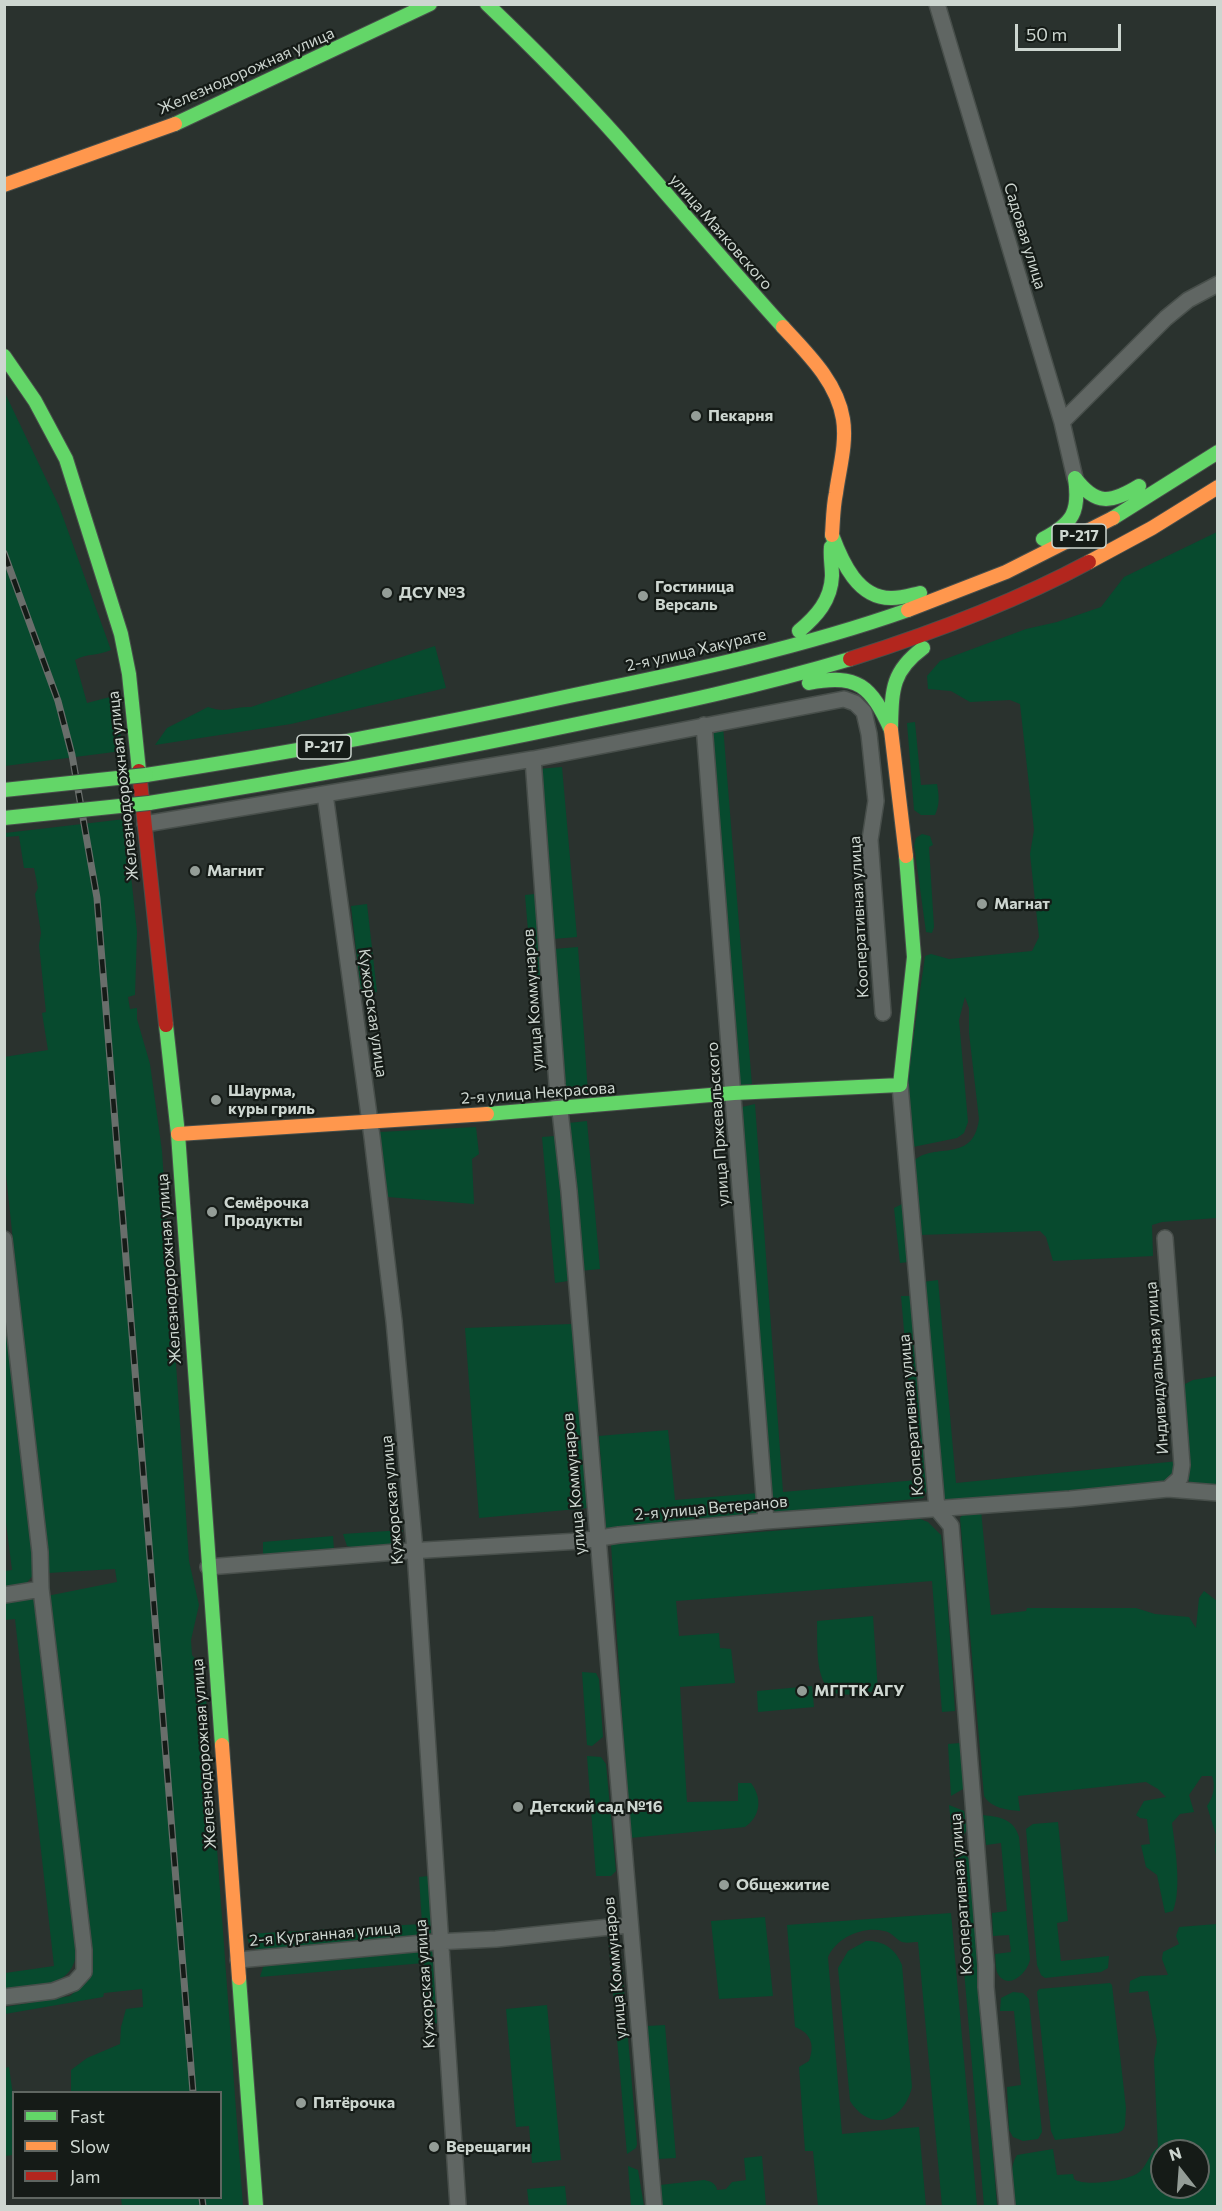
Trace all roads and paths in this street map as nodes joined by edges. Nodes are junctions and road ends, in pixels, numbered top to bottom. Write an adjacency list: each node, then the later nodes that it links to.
1 (430, 4): 4 (main road, Железнодорожная улица)
2 (487, 4): 15 (main road, улица Маяковского)
3 (937, 4): 7 (street, Садовая улица)
4 (5, 185)
5 (1218, 284): 7 (street)
6 (4, 356): 33 (main road, Железнодорожная улица)
7 (1062, 422): 10 (street, Садовая улица)
8 (1218, 436): 13 (main road)
9 (1218, 452): 18 (main road, 2-я улица Хакурате / Р-217)
10 (1075, 478): 13 (main road); 14 (main road)
11 (1218, 487): 21 (main road, Р-217)
12 (1218, 494): 16 (main road)
13 (1119, 498): 14 (main road)
14 (1060, 531): 18 (main road)
15 (832, 535): 18 (main road); 20 (main road, улица Маяковского)
16 (1124, 559)
17 (1105, 569): 19 (main road)
18 (926, 595): 20 (main road); 24 (main road, 2-я улица Хакурате / Р-217)
19 (999, 620)
20 (799, 631): 24 (main road)
21 (943, 635): 22 (main road); 23 (main road); 26 (main road, Р-217)
22 (962, 635)
23 (923, 648): 25 (main road); 28 (main road)
24 (690, 670): 30 (main road, 2-я улица Хакурате / Р-217, bridge)
25 (812, 682): 26 (main road); 28 (main road)
26 (696, 698): 32 (main road, Р-217, bridge)
27 (705, 725): 29 (street); 34 (street, Кооперативная улица); 36 (street, улица Пржевальского)
28 (891, 730): 35 (main road, Кооперативная улица)
29 (533, 759): 31 (street); 37 (street, улица Коммунаров)
30 (4, 790)
31 (325, 794): 33 (street); 38 (street, Кужорская улица)
32 (4, 818)
33 (145, 824): 39 (main road, Железнодорожная улица)
34 (883, 1013)
35 (900, 1085): 36 (main road, 2-я улица Некрасова); 44 (street, Кооперативная улица)
36 (734, 1093): 37 (main road, 2-я улица Некрасова); 45 (street, улица Пржевальского)
37 (560, 1109): 38 (main road, 2-я улица Некрасова); 46 (street, улица Коммунаров)
38 (369, 1122): 39 (main road, 2-я улица Некрасова); 47 (street, Кужорская улица)
39 (178, 1134): 48 (main road, Железнодорожная улица)
40 (1165, 1238): 42 (street, Индивидуальная улица)
41 (4, 1239): 49 (street)
42 (1168, 1490): 43 (street, 2-я улица Ветеранов); 44 (street, 2-я улица Ветеранов)
43 (1218, 1493)
44 (937, 1509): 45 (street, 2-я улица Ветеранов); 58 (street, Кооперативная улица)
45 (766, 1521): 46 (street, 2-я улица Ветеранов)
46 (597, 1539): 47 (street, 2-я улица Ветеранов); 51 (street, улица Коммунаров)
47 (416, 1551): 48 (street, 2-я улица Ветеранов); 52 (street, Кужорская улица)
48 (208, 1567): 53 (main road, Железнодорожная улица)
49 (41, 1589): 50 (street); 54 (street)
50 (4, 1595)
51 (630, 1925): 52 (street, 2-я Курганная улица); 57 (street, улица Коммунаров)
52 (441, 1942): 53 (street, 2-я Курганная улица); 56 (street, Кужорская улица)
53 (238, 1960): 55 (main road, Железнодорожная улица)
54 (4, 1997)
55 (256, 2206)
56 (458, 2206)
57 (654, 2206)
58 (1007, 2206)

